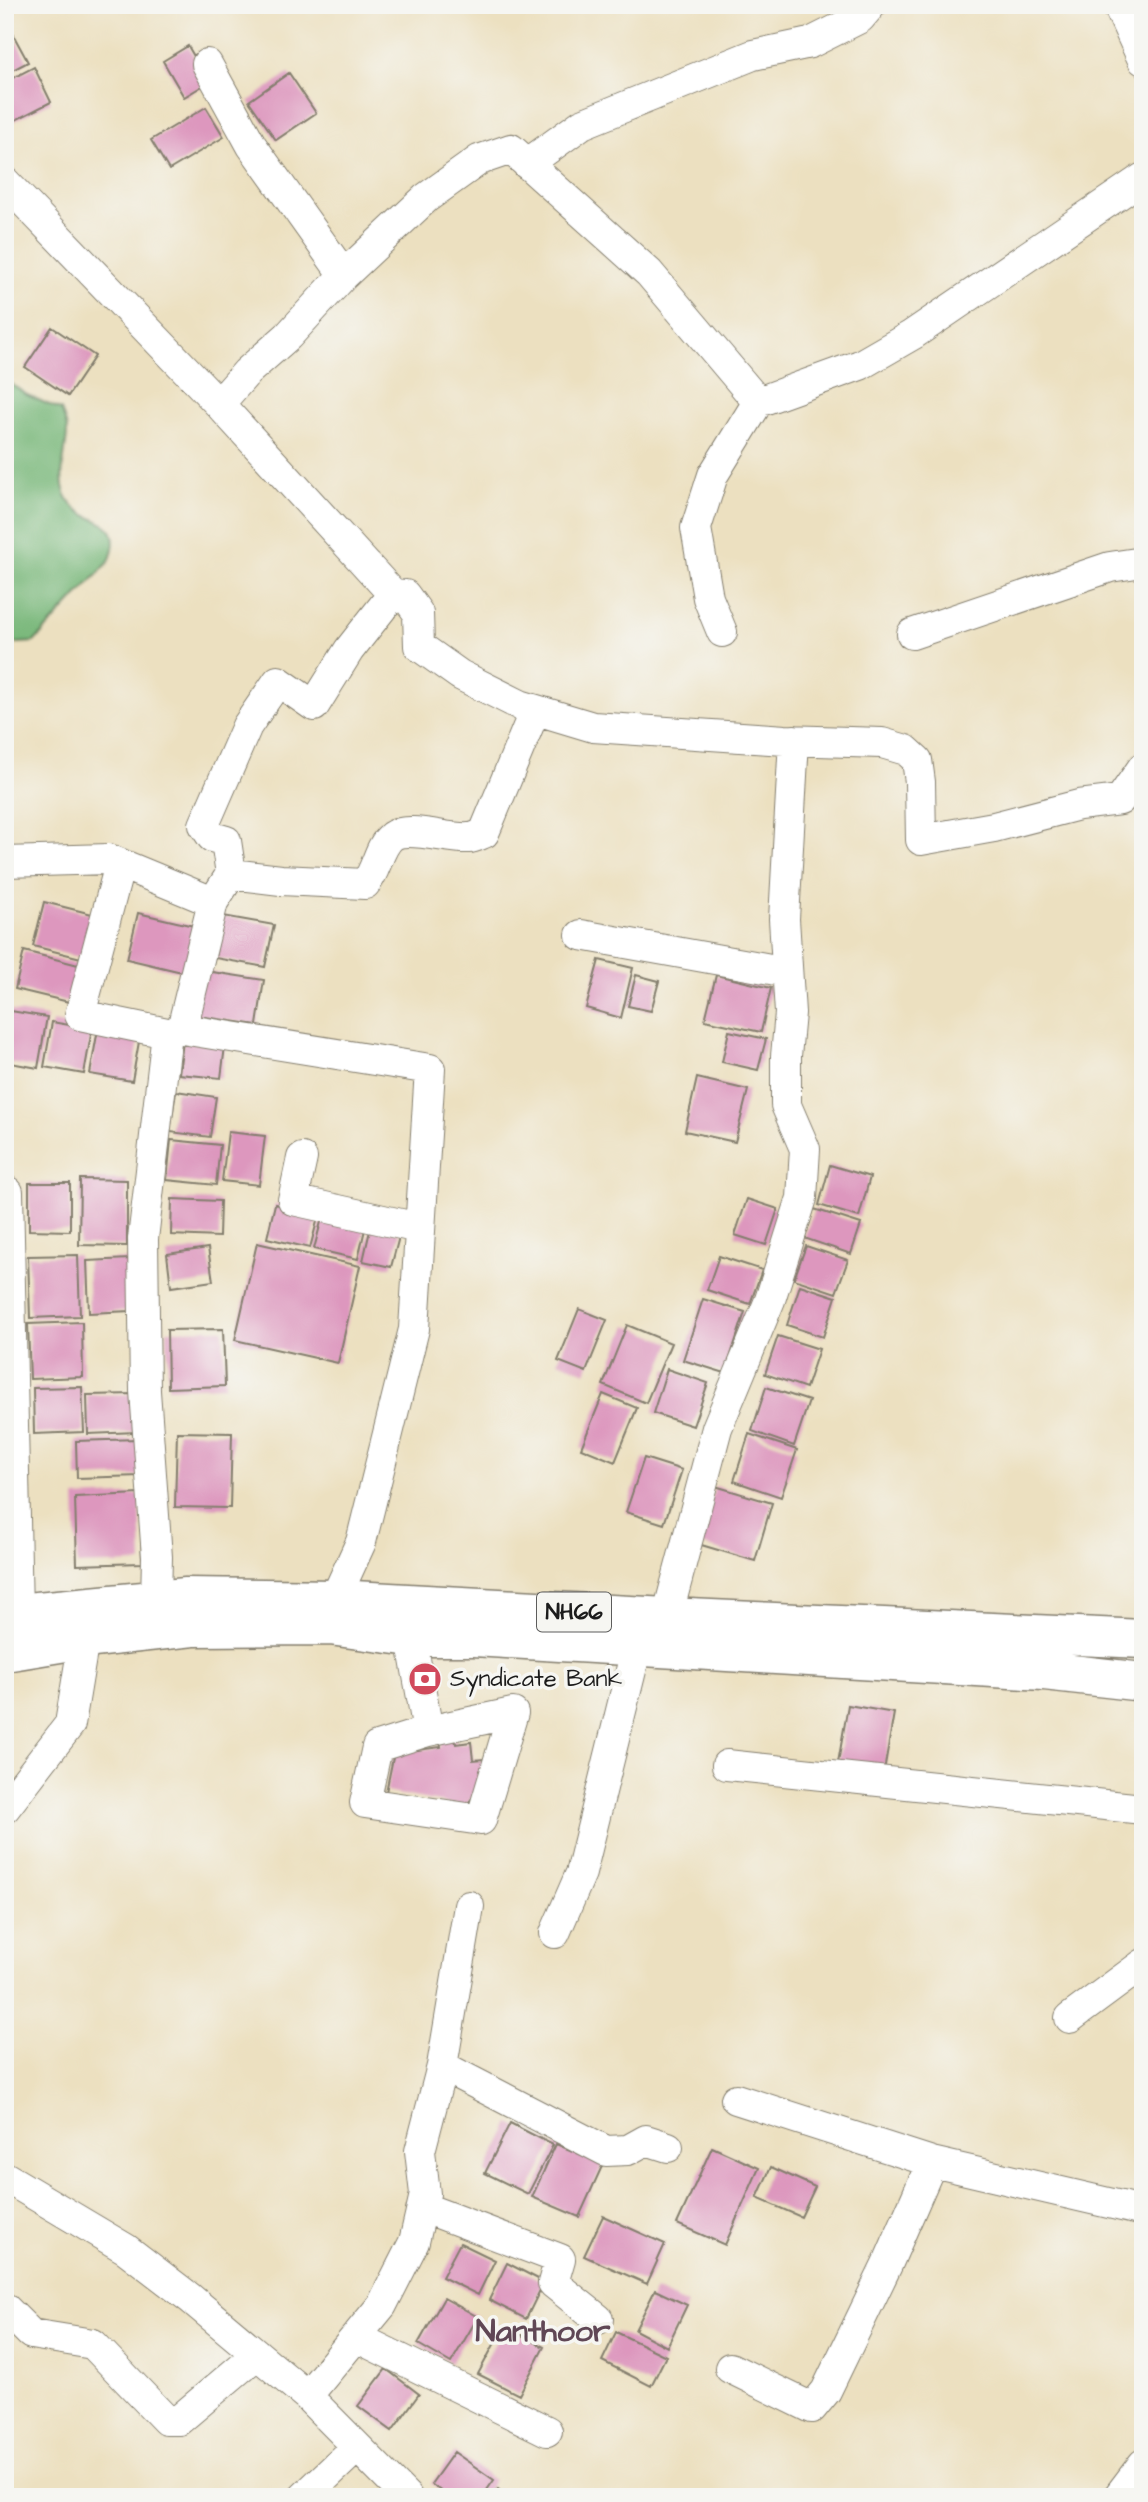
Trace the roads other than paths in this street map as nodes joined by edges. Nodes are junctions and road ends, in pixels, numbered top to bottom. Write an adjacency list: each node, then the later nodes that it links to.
1 (871, 5): 5 (street)
2 (1118, 5): 3 (street)
3 (1143, 60)
4 (206, 64): 8 (street)
5 (527, 164): 8 (street); 9 (street)
6 (1143, 178): 9 (street)
7 (5, 182): 10 (street)
8 (344, 275): 10 (street)
9 (758, 402): 13 (street)
10 (219, 404): 12 (street)
11 (1143, 562): 14 (street)
12 (393, 594): 15 (street); 20 (street)
13 (722, 632)
14 (912, 634)
15 (535, 710): 16 (street); 20 (street)
16 (794, 740): 17 (street); 23 (street)
17 (1143, 767)
18 (5, 862): 19 (street)
19 (120, 864): 21 (street); 27 (street)
20 (231, 874): 21 (street)
21 (213, 902): 26 (street)
22 (582, 934): 23 (street)
23 (787, 972): 30 (street)
24 (302, 1157): 26 (street)
25 (8, 1192): 29 (street)
26 (419, 1228): 28 (street)
27 (156, 1599): 28 (highway, NH66); 29 (highway, NH66)
28 (335, 1599): 30 (highway, NH66)
29 (11, 1613)
30 (667, 1617): 33 (highway, NH66)
31 (411, 1637): 32 (highway, NH66); 34 (highway, NH66); 37 (street)
32 (84, 1639): 35 (highway, NH66); 39 (street)
33 (1143, 1639)
34 (637, 1646): 36 (highway, NH66); 42 (street)
35 (5, 1652)
36 (1143, 1682)
37 (428, 1731): 37 (street)
38 (727, 1765): 40 (street)
39 (5, 1808)
40 (1143, 1809)
41 (469, 1906): 45 (street)
42 (555, 1934)
43 (1143, 1964): 44 (street)
44 (1070, 2018)
45 (442, 2066): 47 (street); 50 (street)
46 (736, 2099): 48 (street)
47 (668, 2147)
48 (932, 2162): 51 (street); 56 (street)
49 (5, 2177): 55 (street)
50 (422, 2207): 53 (street); 54 (street)
51 (1143, 2211)
52 (5, 2308): 55 (street)
53 (598, 2319)
54 (356, 2337): 57 (street); 58 (street)
55 (257, 2354): 57 (street)
56 (730, 2368)
57 (307, 2396): 59 (street)
58 (547, 2431)
59 (357, 2447): 61 (street); 62 (street)
60 (1143, 2464): 63 (street)
61 (304, 2497)
62 (407, 2497)
63 (1118, 2497)

